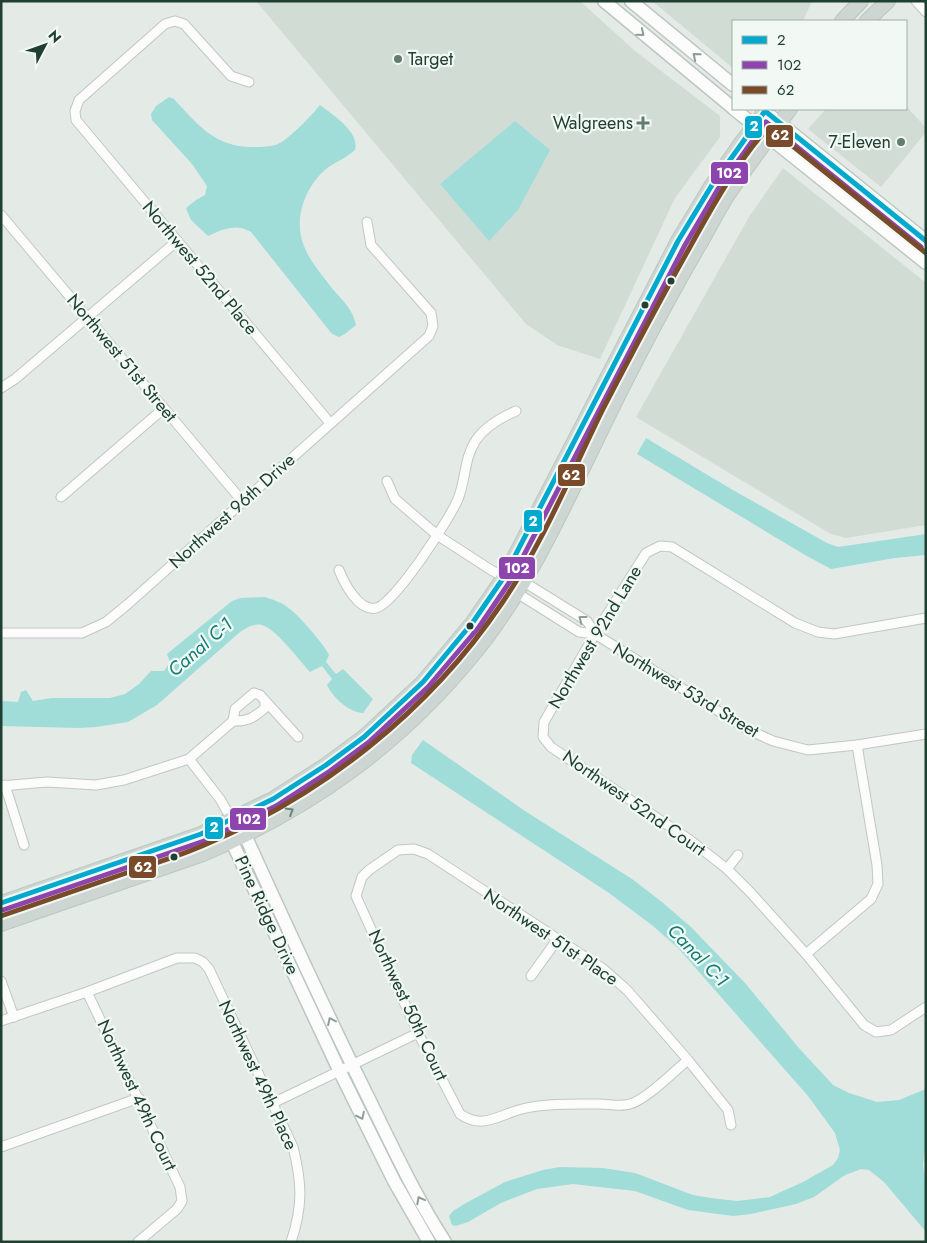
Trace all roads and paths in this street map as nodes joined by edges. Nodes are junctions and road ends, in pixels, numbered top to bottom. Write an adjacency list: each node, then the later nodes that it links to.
1 (604, 1): 11 (street, one-way to 11)
2 (631, 1): 10 (street, one-way to 2)
3 (861, 1): 7 (main road)
4 (888, 1): 8 (main road)
5 (916, 1): 6 (street)
6 (926, 12)
7 (843, 20)
8 (868, 20)
9 (249, 82): 21 (street, Northwest 52nd Place)
10 (732, 85)
11 (732, 106)
12 (736, 110): 16 (street)
13 (765, 110): 15 (street); 16 (main road)
14 (789, 110): 15 (main road)
15 (780, 123): 17 (main road); 20 (street)
16 (754, 125): 17 (street); 24 (main road)
17 (769, 137): 22 (street); 25 (main road)
18 (1, 215): 23 (street, Northwest 51st Street)
19 (367, 222): 29 (street, Northwest 96th Drive)
20 (926, 240)
21 (177, 241): 23 (street); 29 (street, Northwest 52nd Place)
22 (926, 263)
23 (87, 316): 26 (street); 27 (street, Northwest 51st Street)
24 (623, 348): 25 (main road); 35 (main road)
25 (627, 378): 36 (main road)
26 (1, 388)
27 (164, 409): 31 (street); 32 (street, Northwest 51st Street)
28 (516, 411): 33 (street)
29 (330, 423): 32 (street, Northwest 96th Drive)
30 (386, 481): 33 (street)
31 (61, 497)
32 (243, 502): 40 (street, Northwest 96th Drive)
33 (437, 535): 34 (street); 35 (street)
34 (338, 570)
35 (504, 577): 36 (street, Northwest 53rd Street); 50 (main road)
36 (520, 588): 37 (street, Northwest 53rd Street); 39 (street, Northwest 53rd Street); 51 (main road, one-way to 36)
37 (564, 607): 39 (street); 41 (street, Northwest 53rd Street, one-way to 37)
38 (926, 618): 41 (street, Northwest 92nd Lane)
39 (558, 619): 41 (street, Northwest 53rd Street)
40 (1, 633)
41 (595, 634): 45 (street, Northwest 92nd Lane); 47 (street, Northwest 53rd Street)
42 (265, 701): 43 (street); 43 (street); 46 (street)
43 (232, 721): 48 (street)
44 (926, 734): 47 (street, Northwest 53rd Street)
45 (543, 736): 54 (street, Northwest 52nd Court)
46 (298, 737)
47 (857, 745): 61 (street)
48 (189, 759): 49 (street); 50 (street)
49 (3, 786): 52 (street)
50 (232, 820): 51 (street, Pine Ridge Drive); 56 (main road)
51 (239, 838): 59 (main road); 70 (street, Pine Ridge Drive, one-way to 51); 71 (street, Pine Ridge Drive)
52 (24, 844)
53 (738, 855): 54 (street)
54 (727, 869): 61 (street, Northwest 52nd Court)
55 (358, 886): 60 (street, Northwest 51st Place); 68 (street, Northwest 50th Court)
56 (31, 893): 57 (main road); 58 (main road)
57 (1, 904)
58 (1, 911)
59 (1, 924)
60 (557, 940): 62 (street); 69 (street, Northwest 51st Place)
61 (806, 954): 65 (street, Northwest 52nd Court)
62 (531, 976)
63 (1, 981): 66 (street)
64 (87, 992): 66 (street); 72 (street, Northwest 49th Court); 73 (street, Northwest 49th Place)
65 (926, 1007)
66 (14, 1016): 67 (street)
67 (1, 1021)
68 (418, 1033): 69 (street, Northwest 50th Court); 70 (street)
69 (688, 1060): 74 (street, Northwest 51st Place)
70 (352, 1066): 71 (street); 79 (street, Pine Ridge Drive, one-way to 70)
71 (340, 1072): 73 (street); 78 (street, Pine Ridge Drive, one-way to 78)
72 (139, 1098): 75 (street); 76 (street, Northwest 49th Court)
73 (273, 1104): 77 (street, Northwest 49th Place)
74 (731, 1125)
75 (1, 1147)
76 (138, 1242)
77 (291, 1242)
78 (429, 1242)
79 (445, 1242)

